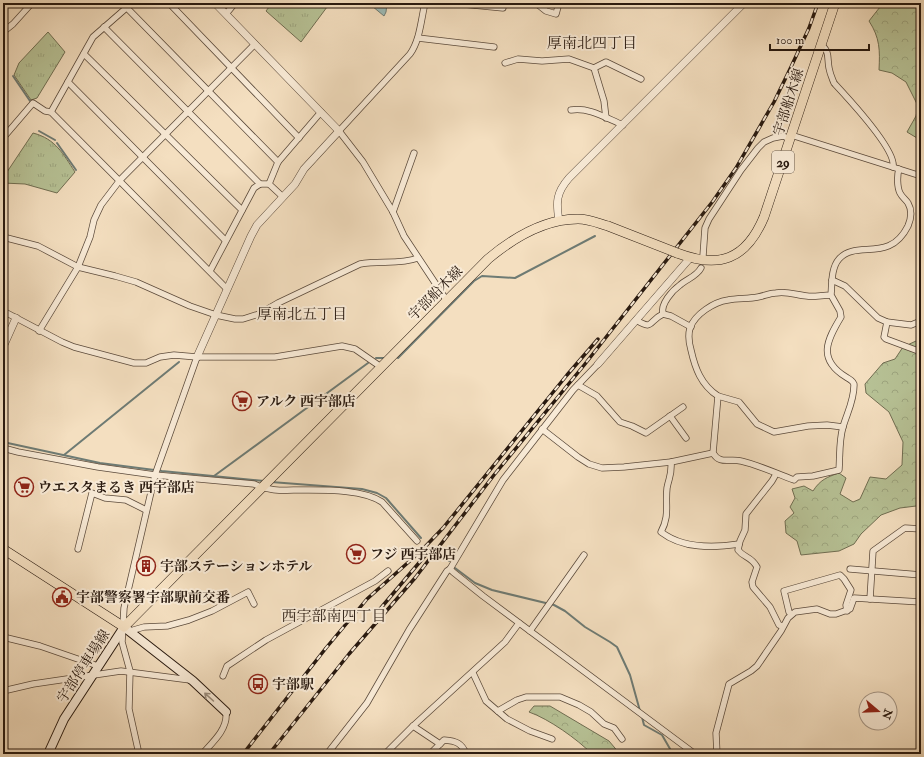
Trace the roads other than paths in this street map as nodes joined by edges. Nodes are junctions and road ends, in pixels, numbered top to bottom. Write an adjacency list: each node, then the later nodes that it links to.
1 (32, 3): 16 (street)
2 (132, 3): 12 (street)
3 (169, 3): 23 (street)
4 (215, 3): 14 (street)
5 (235, 3): 14 (street)
6 (424, 3): 17 (street)
7 (452, 3): 13 (street)
8 (536, 3): 9 (street)
9 (559, 3)
10 (744, 3): 33 (street)
11 (835, 3): 19 (main road, 宇部船木線 / 29)
12 (127, 8): 15 (street); 27 (street)
13 (503, 8)
14 (226, 14): 18 (street)
15 (104, 27): 21 (street); 30 (street)
16 (3, 32)
17 (418, 38): 20 (street); 34 (street)
18 (256, 44): 23 (street); 31 (street)
19 (821, 45): 36 (main road, 宇部船木線 / 29); 42 (street)
20 (494, 47)
21 (84, 54): 26 (street); 35 (street)
22 (506, 63): 24 (street)
23 (232, 68): 27 (street); 38 (street)
24 (594, 68): 25 (street); 32 (street)
25 (641, 79)
26 (68, 82): 29 (street); 40 (street)
27 (209, 90): 30 (street); 41 (street)
28 (571, 110): 32 (street)
29 (51, 112): 37 (street); 44 (street)
30 (188, 112): 35 (street); 45 (street)
31 (321, 112): 34 (street); 38 (street)
32 (606, 118): 33 (street)
33 (622, 125): 50 (street)
34 (339, 131): 47 (street); 49 (street)
35 (165, 135): 40 (street); 48 (street)
36 (791, 137): 42 (street); 53 (street); 55 (main road, 宇部船木線 / 29)
37 (3, 138)
38 (299, 138): 41 (street)
39 (414, 153): 49 (street)
40 (143, 157): 44 (street); 52 (street)
41 (278, 162): 46 (street)
42 (896, 168): 43 (street); 59 (street)
43 (921, 176)
44 (120, 180): 56 (street); 58 (street)
45 (260, 184): 46 (street); 48 (street)
46 (269, 184): 47 (street)
47 (283, 197): 60 (street)
48 (242, 210): 52 (street)
49 (393, 212): 54 (street)
50 (559, 221): 55 (main road, 宇部船木線 / 29, bridge); 62 (main road, 宇部船木線 / 29)
51 (3, 237): 56 (street)
52 (226, 240): 58 (street)
53 (703, 256)
54 (418, 258): 62 (street); 65 (street)
55 (690, 258): 67 (street)
56 (78, 267): 65 (street); 71 (street)
57 (700, 268): 64 (street)
58 (210, 271): 60 (street)
59 (832, 280): 61 (street); 69 (street)
60 (227, 289): 65 (street)
61 (831, 295): 70 (street); 81 (street)
62 (447, 301): 76 (main road, 宇部船木線 / 29)
63 (3, 311): 66 (street)
64 (663, 314): 67 (street); 70 (street)
65 (216, 315): 74 (street)
66 (16, 318): 71 (street); 72 (street)
67 (636, 320): 75 (street)
68 (921, 321): 69 (street)
69 (887, 322): 73 (street)
70 (690, 327): 78 (street)
71 (39, 331): 74 (street)
72 (3, 347)
73 (921, 352)
74 (197, 357): 76 (street); 88 (street)
75 (598, 364): 77 (street)
76 (381, 367): 89 (main road, 宇部船木線 / 29)
77 (578, 385): 80 (street); 82 (street)
78 (718, 396): 81 (street); 85 (street)
79 (683, 407): 80 (street)
80 (670, 416): 83 (street)
81 (843, 427): 87 (street)
82 (542, 428): 86 (street); 97 (street)
83 (686, 438)
84 (3, 448): 88 (street)
85 (712, 453): 86 (street); 87 (street)
86 (671, 462): 93 (street)
87 (776, 474): 93 (street)
88 (155, 475): 89 (street); 90 (street)
89 (261, 488): 92 (street); 109 (main road, 宇部船木線 / 29)
90 (146, 510): 95 (street); 109 (street)
91 (921, 529): 100 (street)
92 (417, 541)
93 (739, 544): 108 (street)
94 (3, 549): 109 (main road)
95 (78, 549)
96 (584, 555): 110 (street)
97 (450, 568): 107 (street); 128 (street)
98 (850, 568): 100 (street)
99 (388, 571): 116 (street)
100 (872, 571): 101 (street); 102 (street)
101 (921, 575)
102 (870, 599): 103 (street); 105 (street)
103 (921, 602)
104 (254, 604): 109 (street)
105 (847, 611): 106 (street); 106 (street)
106 (791, 614): 108 (street)
107 (518, 623): 110 (street); 114 (street)
108 (782, 626): 133 (street)
109 (127, 629): 112 (main road, 宇部停車場線); 113 (street); 117 (main road, 宇部停車場線)
110 (530, 631): 132 (street)
111 (3, 636): 112 (street)
112 (98, 666): 115 (main road, 宇部停車場線)
113 (130, 671): 115 (street); 117 (street); 126 (street)
114 (473, 673): 119 (street); 121 (street)
115 (93, 675): 118 (street); 125 (main road, 宇部停車場線)
116 (223, 676)
117 (193, 681): 120 (main road, 宇部停車場線, one-way to 117)
118 (3, 691)
119 (498, 711): 122 (street); 123 (street)
120 (226, 712): 127 (street)
121 (413, 726): 124 (street); 129 (street)
122 (552, 738)
123 (622, 739)
124 (440, 744): 130 (street); 131 (street)
125 (48, 754)
126 (139, 754)
127 (202, 754)
128 (327, 754)
129 (385, 754)
130 (430, 754)
131 (466, 754)
132 (694, 754)
133 (717, 754)

